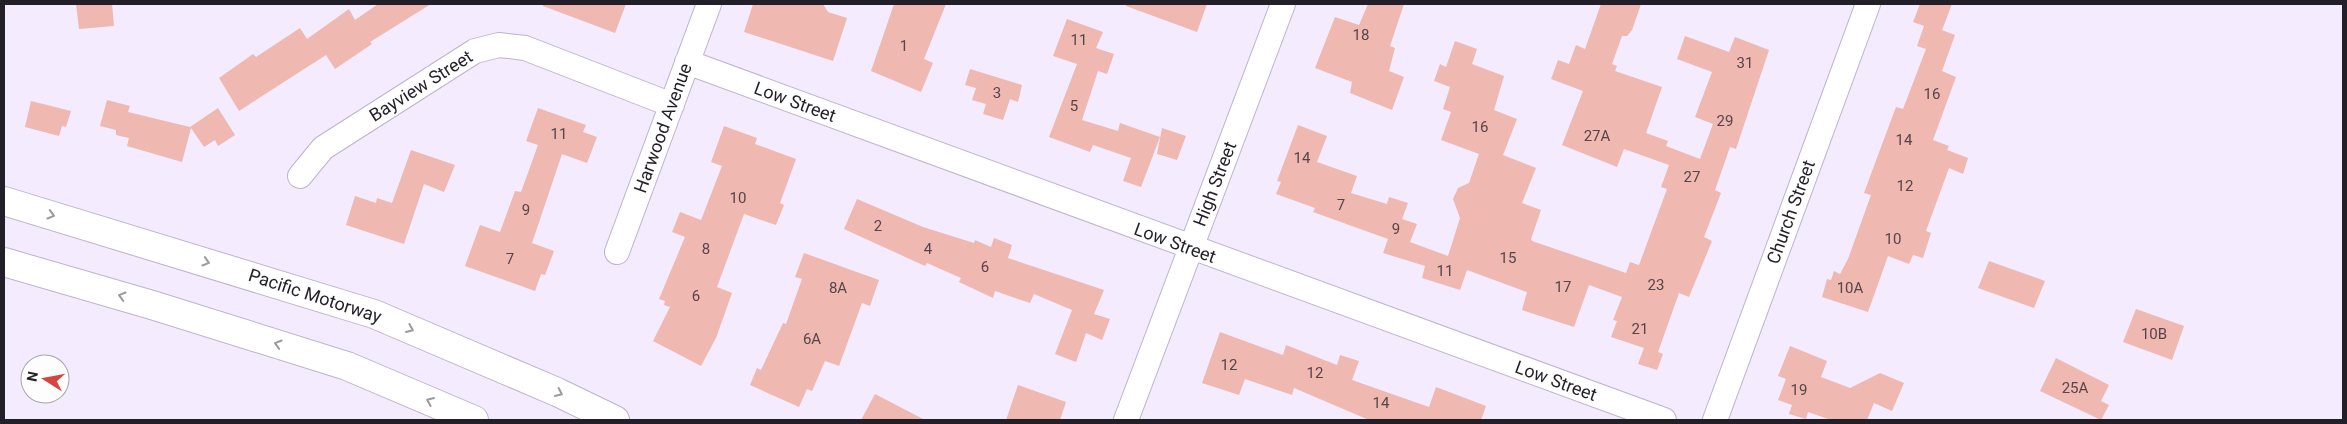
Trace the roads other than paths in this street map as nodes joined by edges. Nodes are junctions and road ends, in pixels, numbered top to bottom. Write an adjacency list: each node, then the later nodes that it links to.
1 (709, 4): 4 (street, Harwood Avenue)
2 (1283, 4): 8 (street, High Street)
3 (1868, 4): 15 (street, Church Street)
4 (687, 62): 5 (street, Harwood Avenue); 8 (street, Low Street)
5 (672, 105): 6 (street, Bayview Street); 9 (street, Harwood Avenue)
6 (300, 176)
7 (4, 201): 12 (highway, Pacific Motorway, one-way to 12)
8 (1191, 248): 13 (street, High Street); 14 (street, Low Street)
9 (617, 252)
10 (4, 262): 11 (highway, one-way to 10)
11 (474, 420)
12 (615, 420)
13 (1126, 420)
14 (1664, 420)
15 (1714, 420)

